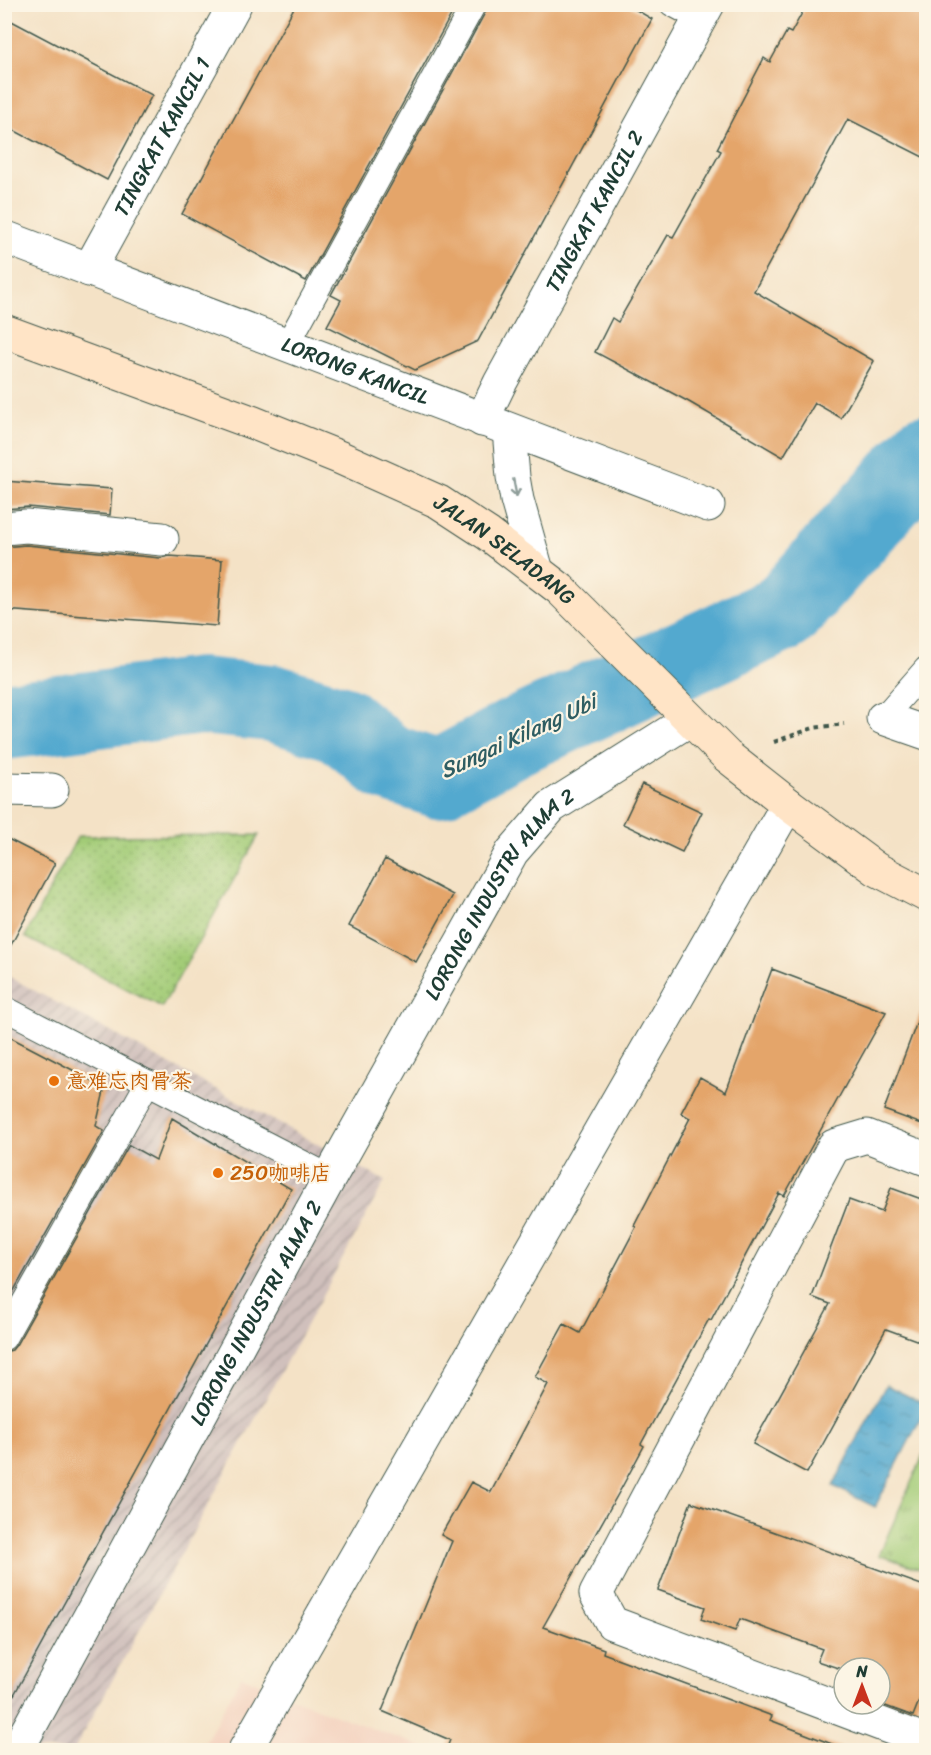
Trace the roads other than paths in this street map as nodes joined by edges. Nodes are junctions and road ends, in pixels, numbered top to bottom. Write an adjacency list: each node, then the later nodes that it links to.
1 (235, 4): 5 (street, TINGKAT KANCIL 1)
2 (474, 4): 7 (lane)
3 (694, 9): 8 (street, TINGKAT KANCIL 2)
4 (4, 237): 5 (street, LORONG KANCIL)
5 (88, 270): 7 (street, LORONG KANCIL)
6 (4, 331): 12 (street, JALAN SELADANG)
7 (287, 345): 8 (street, LORONG KANCIL)
8 (496, 425): 9 (street, LORONG KANCIL); 12 (street, one-way to 12)
9 (708, 505)
10 (4, 528): 11 (street)
11 (162, 539)
12 (549, 580): 14 (street, JALAN SELADANG)
13 (927, 669): 15 (lane)
14 (689, 720): 19 (street, JALAN SELADANG); 24 (street, LORONG INDUSTRI ALMA 2)
15 (868, 721): 16 (street)
16 (927, 733)
17 (4, 789): 18 (street)
18 (52, 790)
19 (788, 804): 20 (street, JALAN SELADANG); 28 (street)
20 (927, 895)
21 (4, 1008): 22 (lane)
22 (148, 1082): 24 (lane); 25 (lane)
23 (927, 1159): 26 (street)
24 (330, 1177): 27 (street, LORONG INDUSTRI ALMA 2)
25 (4, 1338)
26 (927, 1741)
27 (17, 1750)
28 (245, 1750)

